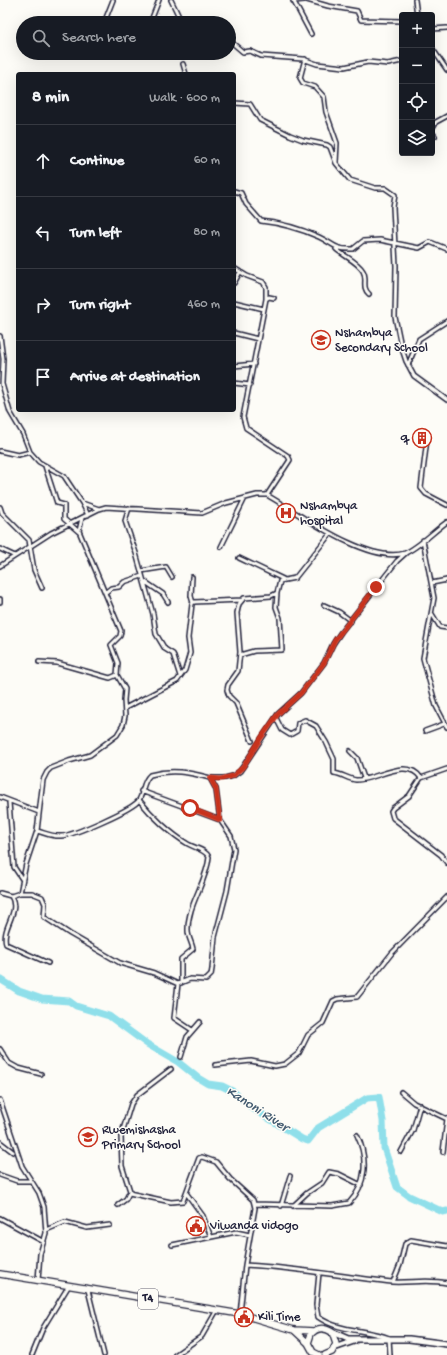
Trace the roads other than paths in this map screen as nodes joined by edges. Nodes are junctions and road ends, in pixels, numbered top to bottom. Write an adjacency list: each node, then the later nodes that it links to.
1 (113, 0): 9 (street)
2 (159, 0): 10 (street)
3 (171, 0): 11 (street)
4 (293, 0): 5 (street); 15 (street)
5 (304, 0)
6 (307, 0): 12 (street)
7 (415, 0): 8 (street)
8 (417, 12)
9 (107, 16)
10 (153, 16)
11 (179, 16)
12 (399, 21)
13 (447, 28): 14 (street)
14 (435, 29)
15 (311, 34)
16 (236, 46): 18 (street)
17 (435, 53): 21 (street)
18 (305, 59): 19 (street); 26 (street)
19 (399, 62)
20 (184, 64): 22 (street)
21 (447, 70)
22 (186, 72)
23 (236, 103): 26 (street)
24 (447, 116): 25 (street)
25 (435, 124)
26 (336, 163): 28 (street)
27 (236, 192): 29 (street)
28 (395, 244): 29 (street); 30 (street); 45 (street)
29 (335, 247): 34 (street)
30 (447, 249)
31 (236, 269): 32 (street)
32 (240, 272): 33 (street); 36 (street)
33 (236, 279)
34 (369, 294)
35 (274, 298): 36 (street)
36 (266, 299): 38 (street)
37 (236, 302): 38 (street)
38 (264, 309): 42 (street)
39 (447, 321): 45 (street)
40 (236, 334): 42 (street)
41 (0, 336): 43 (street)
42 (258, 339): 44 (street)
43 (1, 344): 47 (street)
44 (254, 364): 46 (street); 49 (street)
45 (408, 365): 50 (street)
46 (236, 366)
47 (1, 376): 53 (street)
48 (236, 383): 49 (street)
49 (250, 385): 55 (street)
50 (447, 400)
51 (423, 433): 58 (street)
52 (0, 451): 53 (street)
53 (30, 452): 54 (street)
54 (45, 466): 57 (street); 65 (street)
55 (267, 495): 56 (street); 67 (street)
56 (245, 498): 60 (street); 70 (street)
57 (82, 503): 61 (street); 62 (street)
58 (447, 505)
59 (0, 507): 69 (street)
60 (129, 508): 61 (street); 76 (street)
61 (99, 509): 62 (street)
62 (88, 515): 63 (street)
63 (82, 518): 65 (street); 66 (street)
64 (447, 522): 68 (street)
65 (70, 523): 66 (street); 69 (street)
66 (80, 534): 85 (street)
67 (330, 534): 72 (street); 80 (street)
68 (423, 540): 72 (street); 83 (street)
69 (29, 547): 73 (street); 84 (street)
70 (221, 547)
71 (0, 549): 73 (street)
72 (407, 552): 94 (street)
73 (15, 556): 75 (street)
74 (238, 558): 80 (street)
75 (0, 566)
76 (141, 571): 77 (street); 78 (street)
77 (142, 576): 82 (street); 85 (street)
78 (172, 577)
79 (192, 577): 91 (street)
80 (283, 579): 86 (street)
81 (447, 580): 83 (street)
82 (144, 581): 90 (street); 99 (street)
83 (432, 583): 93 (street)
84 (42, 588)
85 (106, 592): 98 (street)
86 (277, 593): 88 (street); 96 (street)
87 (0, 599): 89 (street)
88 (242, 600): 91 (street); 96 (street)
89 (0, 602)
90 (168, 602)
91 (193, 603): 99 (street)
92 (324, 605): 94 (street)
93 (432, 614): 95 (street); 102 (street)
94 (351, 621): 101 (street)
95 (447, 628)
96 (240, 654): 105 (street)
97 (39, 662): 98 (street)
98 (117, 675): 100 (street)
99 (180, 676): 100 (street)
100 (125, 708): 115 (street)
101 (276, 718): 108 (street); 109 (street)
102 (444, 724): 103 (street); 104 (street)
103 (447, 727)
104 (425, 731)
105 (252, 741)
106 (350, 751): 109 (street)
107 (447, 769): 110 (street)
108 (210, 778): 111 (street); 116 (street)
109 (364, 778): 110 (street)
110 (421, 778): 118 (street)
111 (141, 791): 113 (street); 116 (street)
112 (1, 798): 114 (street)
113 (139, 800): 117 (street); 127 (street)
114 (8, 802): 115 (street); 119 (street)
115 (39, 812): 117 (street)
116 (220, 820): 127 (street)
117 (37, 831): 119 (street)
118 (447, 863)
119 (22, 880): 121 (street)
120 (0, 892): 122 (street)
121 (20, 893): 122 (street); 127 (street)
122 (11, 896): 124 (street)
123 (447, 897): 132 (street)
124 (6, 944): 125 (street); 126 (street)
125 (0, 945)
126 (48, 963)
127 (180, 983): 129 (street)
128 (200, 1022): 129 (street)
129 (192, 1030): 131 (street)
130 (0, 1049): 134 (street)
131 (181, 1057)
132 (215, 1066)
133 (171, 1069): 149 (street)
134 (41, 1074)
135 (401, 1092): 137 (street)
136 (0, 1100): 147 (street)
137 (420, 1105): 138 (street); 143 (street)
138 (447, 1119): 141 (street)
139 (356, 1135): 148 (street)
140 (0, 1142): 142 (street)
141 (445, 1146): 144 (street)
142 (13, 1152)
143 (401, 1152)
144 (443, 1152)
145 (0, 1175): 147 (street)
146 (290, 1176): 153 (street)
147 (31, 1181): 157 (street)
148 (361, 1185): 154 (street); 154 (street)
149 (129, 1193): 150 (street); 152 (street)
150 (186, 1194): 151 (street); 159 (street)
151 (255, 1204): 153 (street); 158 (street)
152 (118, 1205)
153 (281, 1206): 154 (street)
154 (293, 1206)
155 (0, 1218): 160 (street)
156 (110, 1225): 157 (street)
157 (46, 1230): 160 (street)
158 (250, 1235): 159 (street); 163 (street)
159 (211, 1237): 161 (street)
160 (44, 1242): 166 (street)
161 (172, 1245)
162 (447, 1246): 167 (street)
163 (245, 1266): 164 (street); 172 (street)
164 (319, 1273): 167 (street); 176 (street)
165 (1, 1276): 166 (highway, T4)
166 (37, 1282): 169 (highway, T4)
167 (393, 1282): 168 (street)
168 (447, 1283)
169 (68, 1287): 170 (highway, T4); 181 (street)
170 (88, 1290): 171 (highway, T4); 182 (street)
171 (217, 1310): 172 (highway, T4); 183 (street)
172 (240, 1314): 173 (highway, T4)
173 (294, 1330): 174 (highway, T4); 179 (highway, T4)
174 (314, 1331): 175 (highway, T4); 179 (highway)
175 (332, 1332): 177 (main road); 180 (highway)
176 (390, 1338): 177 (main road); 178 (main road); 187 (street)
177 (359, 1340): 180 (main road)
178 (447, 1344)
179 (309, 1346): 184 (highway); 185 (highway, T4)
180 (334, 1348): 186 (highway)
181 (32, 1355)
182 (104, 1355)
183 (175, 1355)
184 (309, 1355)
185 (320, 1355)
186 (325, 1355)
187 (390, 1355)

